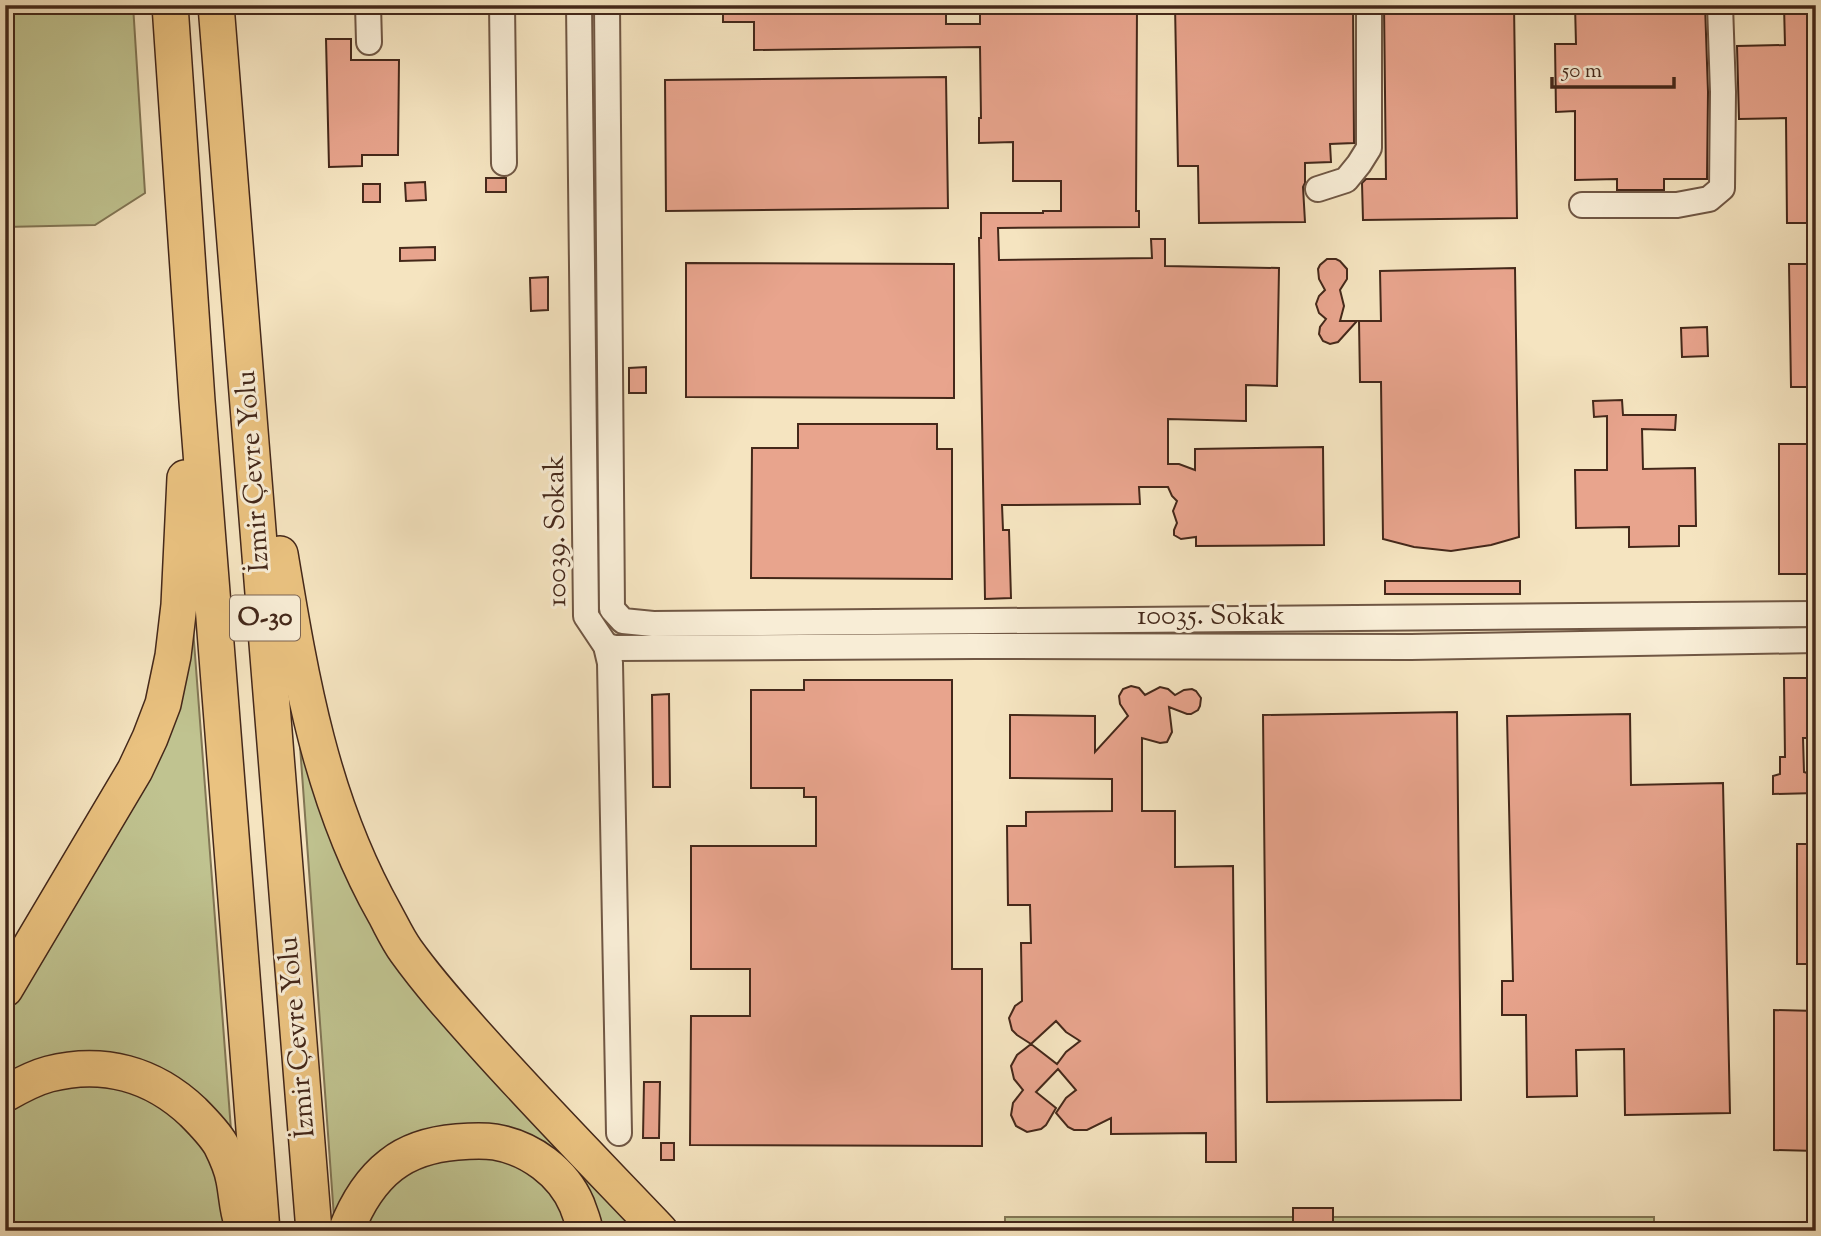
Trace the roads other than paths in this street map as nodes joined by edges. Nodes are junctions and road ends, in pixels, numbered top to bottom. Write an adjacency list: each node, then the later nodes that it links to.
1 (170, 5): 14 (highway, İzmir Çevre Yolu / O-30)
2 (216, 5): 13 (highway, İzmir Çevre Yolu / O-30)
3 (368, 5): 9 (street)
4 (502, 5): 10 (street)
5 (579, 5): 18 (street, 10039. Sokak)
6 (607, 5): 15 (street, 10039. Sokak)
7 (1369, 5): 11 (street)
8 (1720, 5): 12 (street)
9 (369, 42)
10 (504, 163)
11 (1318, 189)
12 (1582, 205)
13 (243, 330): 24 (highway, İzmir Çevre Yolu / O-30); 27 (highway)
14 (197, 401): 19 (highway); 23 (highway, İzmir Çevre Yolu / O-30)
15 (612, 609): 16 (street, 10035. Sokak)
16 (1816, 614)
17 (1816, 640): 18 (street, 10035. Sokak)
18 (606, 646): 21 (street, 10039. Sokak)
19 (5, 989)
20 (5, 1094): 22 (highway)
21 (619, 1133)
22 (245, 1231)
23 (262, 1231)
24 (314, 1231)
25 (346, 1231): 26 (highway)
26 (585, 1231)
27 (660, 1231)

